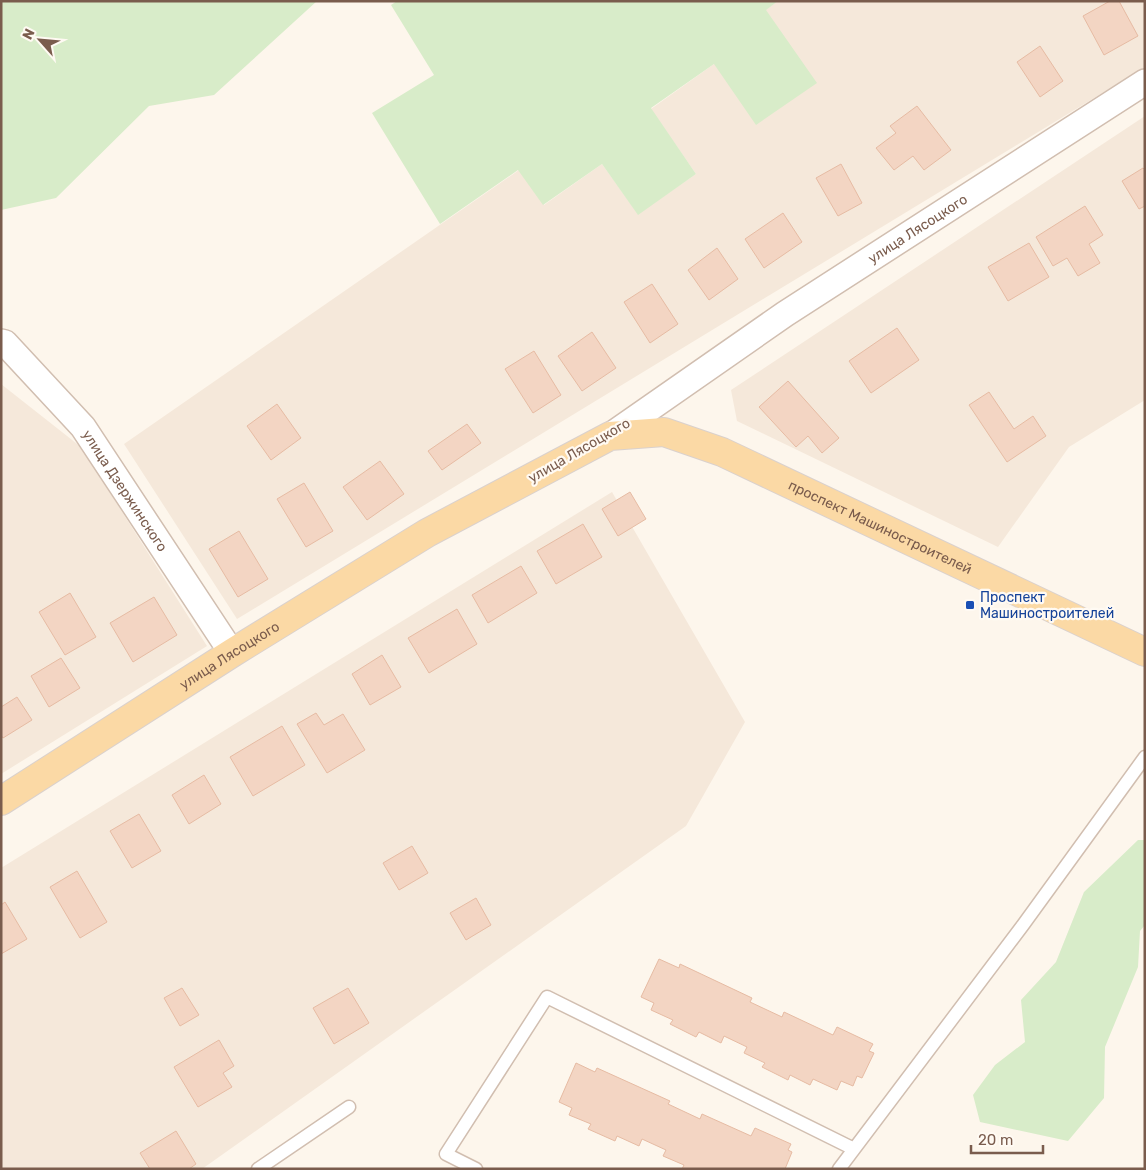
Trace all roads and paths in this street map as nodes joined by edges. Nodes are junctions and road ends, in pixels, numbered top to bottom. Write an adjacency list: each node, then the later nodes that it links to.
1 (1145, 82): 3 (street, улица Лясоцкого)
2 (1, 342): 5 (street, улица Дзержинского)
3 (610, 436): 4 (main road, проспект Машиностроителей); 5 (main road, улица Лясоцкого)
4 (1145, 652)
5 (232, 653): 7 (main road, улица Лясоцкого)
6 (1145, 757): 9 (lane)
7 (1, 801)
8 (349, 1107): 10 (lane)
9 (854, 1149): 11 (lane); 12 (lane)
10 (258, 1169)
11 (476, 1169)
12 (839, 1169)

